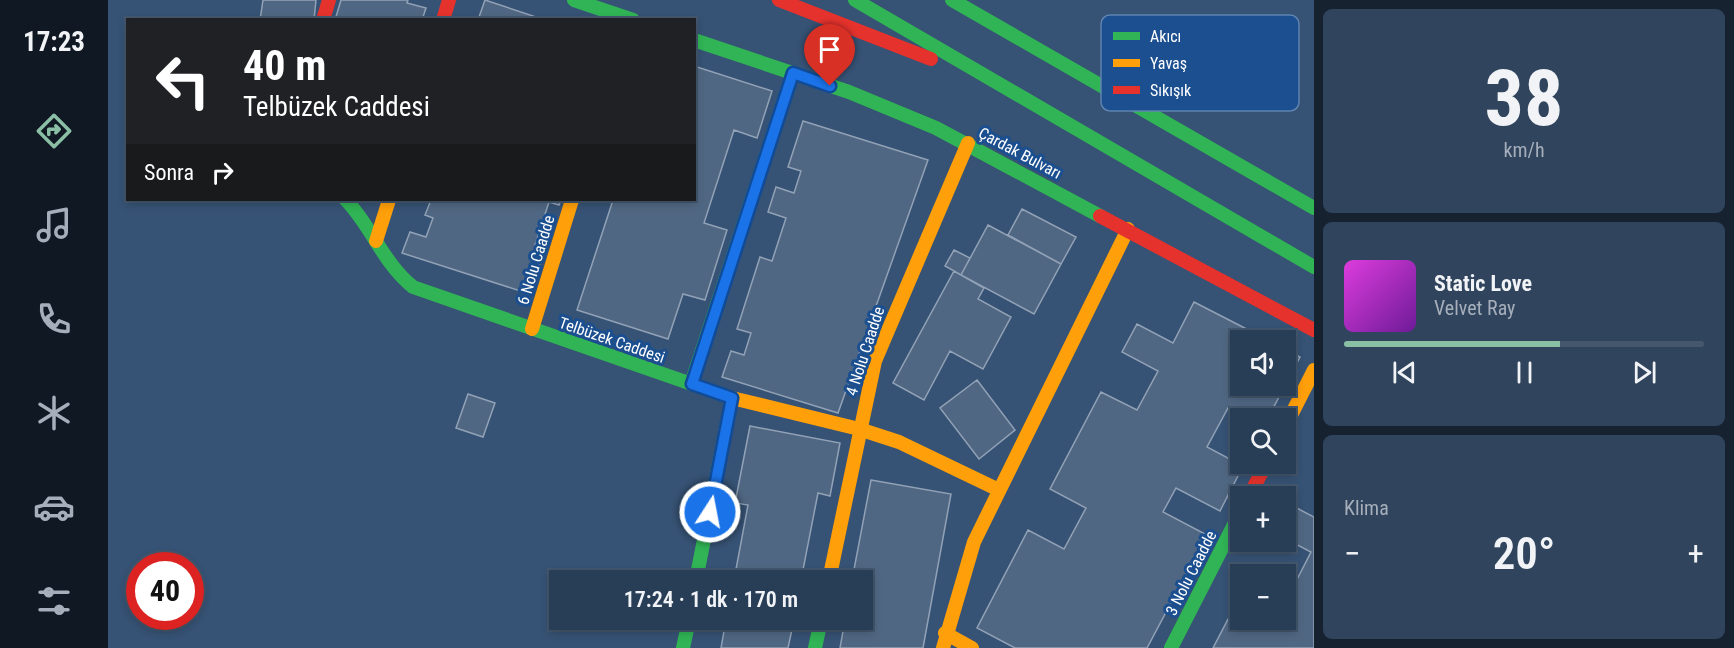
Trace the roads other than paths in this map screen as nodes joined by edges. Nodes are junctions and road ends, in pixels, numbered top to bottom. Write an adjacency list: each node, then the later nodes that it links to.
1 (329, 0): 7 (street)
2 (449, 0): 8 (street)
3 (574, 0): 9 (street)
4 (779, 0): 13 (street)
5 (855, 0): 13 (street)
6 (952, 0): 12 (street)
7 (324, 18)
8 (444, 18)
9 (627, 18)
10 (696, 41): 11 (street, Çardak Bulvarı)
11 (793, 73): 15 (street, Çardak Bulvarı); 26 (street)
12 (1101, 86)
13 (1006, 88): 22 (street)
14 (1145, 111): 19 (street)
15 (968, 143): 20 (street, Çardak Bulvarı); 29 (street, 4 Nolu Caadde)
16 (347, 201): 21 (street, Telbüzek Caddesi)
17 (389, 201): 21 (street)
18 (572, 201): 23 (street, 6 Nolu Caadde)
19 (1314, 208)
20 (1128, 229): 24 (street, Çardak Bulvarı); 30 (street)
21 (376, 241): 23 (street, Telbüzek Caddesi)
22 (1314, 267)
23 (532, 329): 26 (street, Telbüzek Caddesi)
24 (1314, 330)
25 (1314, 370): 28 (street)
26 (692, 384): 27 (street, Telbüzek Caddesi)
27 (732, 398): 29 (street, Telbüzek Caddesi); 32 (street)
28 (1295, 408)
29 (859, 429): 30 (street, Telbüzek Caddesi); 33 (street, 4 Nolu Caadde)
30 (999, 490): 36 (street)
31 (1230, 533): 41 (street, 3 Nolu Caadde)
32 (698, 570)
33 (831, 570)
34 (687, 630): 37 (street)
35 (819, 630): 38 (street)
36 (945, 633): 39 (street); 40 (street)
37 (683, 648)
38 (815, 648)
39 (943, 648)
40 (972, 648)
41 (1171, 648)

